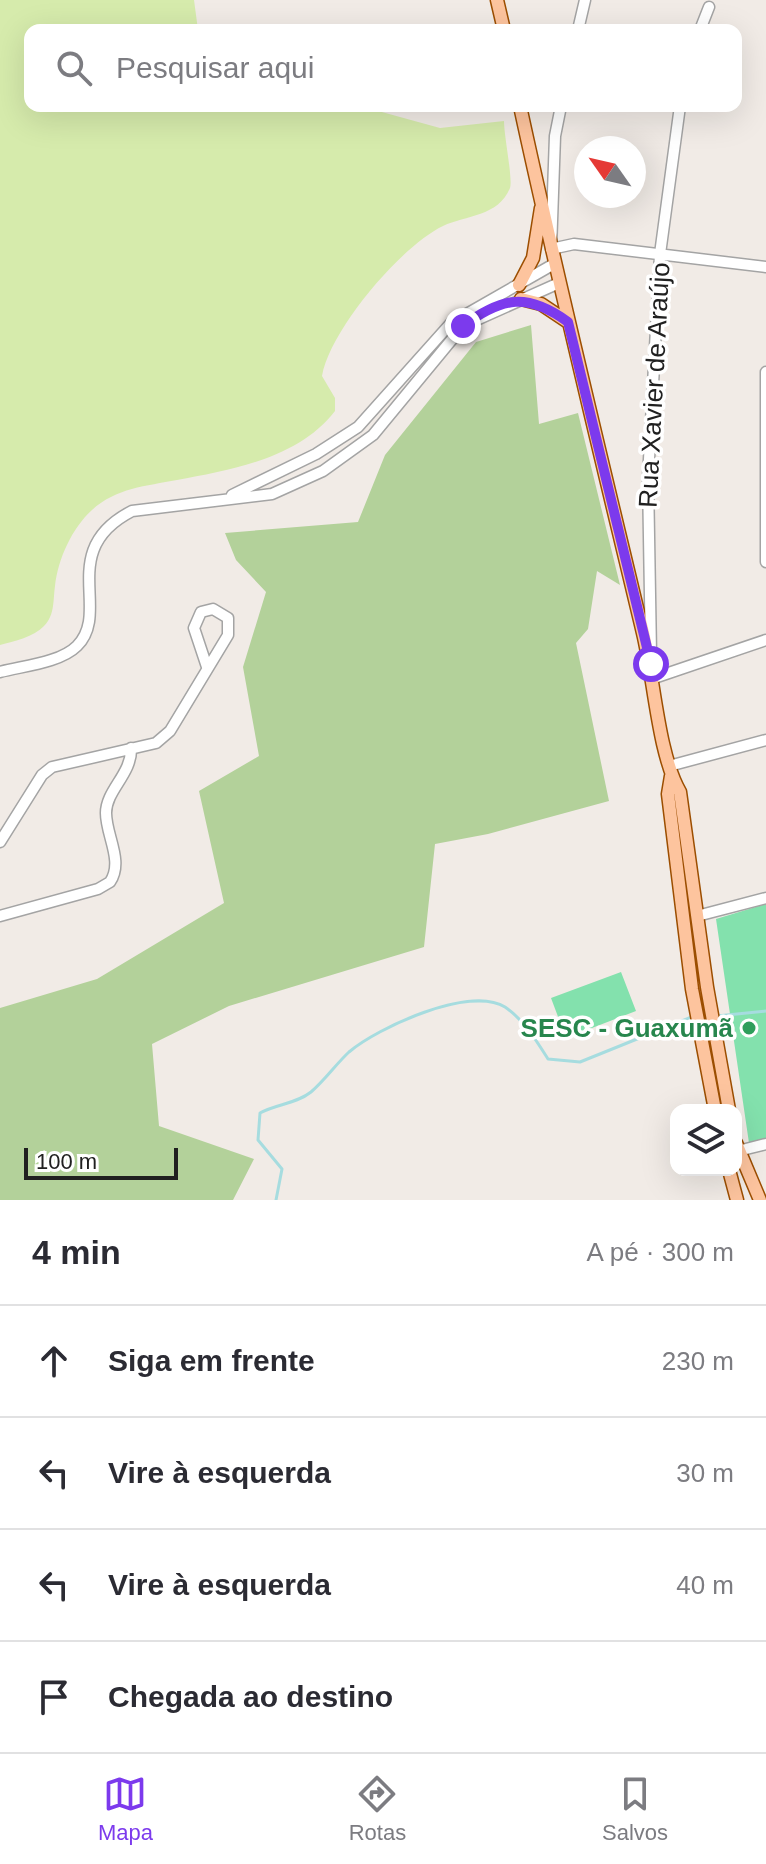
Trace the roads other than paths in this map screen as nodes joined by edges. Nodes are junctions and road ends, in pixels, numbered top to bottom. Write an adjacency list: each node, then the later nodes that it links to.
1 (497, 0): 4 (main road)
2 (585, 0): 5 (street)
3 (709, 7): 6 (street)
4 (503, 24)
5 (579, 24)
6 (702, 24)
7 (521, 112): 10 (main road)
8 (560, 112): 11 (street)
9 (679, 112): 12 (street, Rua Xavier de Araújo)
10 (541, 205): 11 (main road); 16 (main road)
11 (551, 249): 12 (street); 13 (main road)
12 (660, 254): 14 (street); 24 (street, Rua Xavier de Araújo)
13 (554, 264): 15 (main road); 16 (street)
14 (766, 267)
15 (559, 283): 17 (street); 18 (main road)
16 (519, 285): 20 (street)
17 (521, 299): 18 (main road); 20 (street)
18 (568, 322): 24 (main road)
19 (766, 372): 21 (street)
20 (226, 497): 25 (street)
21 (766, 562)
22 (766, 640): 24 (street)
23 (207, 667): 23 (street); 27 (street)
24 (652, 671): 28 (main road)
25 (0, 672)
26 (766, 740): 28 (street)
27 (131, 748): 29 (street); 31 (street)
28 (670, 771): 32 (main road); 33 (main road)
29 (0, 842)
30 (766, 898): 32 (street)
31 (0, 916)
32 (697, 916): 34 (main road)
33 (714, 1104)
34 (728, 1104)
35 (766, 1144): 36 (street)
36 (742, 1146)
37 (742, 1159): 40 (main road)
38 (731, 1176): 39 (main road)
39 (737, 1200)
40 (760, 1200)

